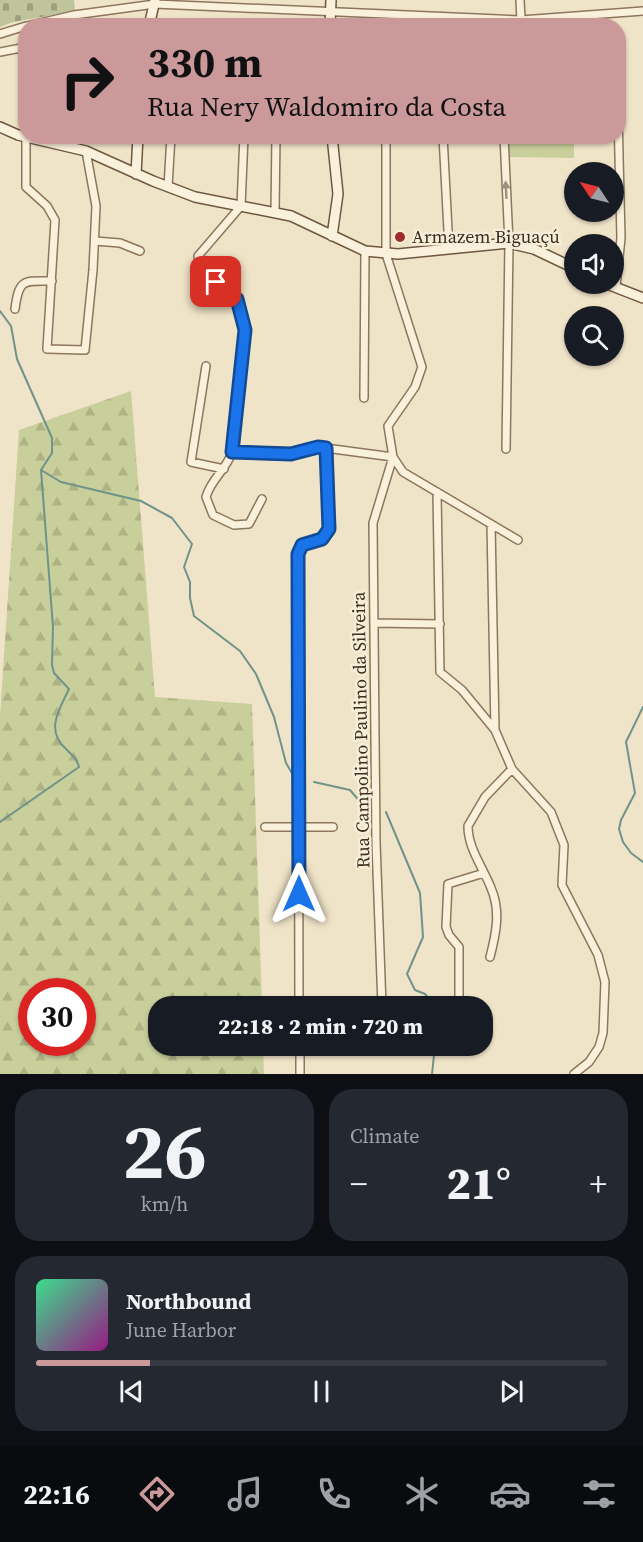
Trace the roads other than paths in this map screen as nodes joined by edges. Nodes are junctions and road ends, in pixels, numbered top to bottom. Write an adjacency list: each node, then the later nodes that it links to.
1 (331, 0): 4 (main road)
2 (520, 0): 10 (street)
3 (155, 2): 4 (street); 6 (street); 7 (main road)
4 (331, 11): 8 (main road); 9 (street)
5 (643, 11): 11 (street)
6 (61, 18)
7 (151, 18)
8 (331, 18)
9 (479, 18)
10 (521, 18)
11 (548, 18)
12 (18, 28): 13 (street)
13 (0, 34)
14 (18, 49): 15 (street)
15 (0, 52)
16 (0, 128): 17 (main road)
17 (18, 135)
18 (26, 144): 43 (street)
19 (54, 144): 29 (main road)
20 (138, 144): 30 (main road)
21 (171, 144): 31 (street)
22 (244, 144): 32 (street)
23 (276, 144): 33 (street)
24 (333, 144): 35 (main road)
25 (386, 144): 41 (street)
26 (443, 144): 38 (street)
27 (504, 144): 37 (street, one-way to 27)
28 (619, 144): 34 (street)
29 (86, 151): 30 (main road); 36 (street)
30 (136, 174): 31 (main road)
31 (168, 187): 32 (main road)
32 (241, 206): 33 (main road); 51 (street)
33 (275, 212): 35 (main road)
34 (621, 234)
35 (332, 236): 40 (main road)
36 (95, 241): 39 (street); 43 (street)
37 (509, 243): 38 (main road); 42 (main road); 50 (street)
38 (449, 249): 41 (main road)
39 (140, 251)
40 (365, 251): 41 (main road); 48 (street)
41 (386, 254): 52 (street)
42 (564, 263)
43 (52, 281): 46 (street)
44 (624, 290): 45 (main road)
45 (643, 298)
46 (15, 309)
47 (206, 366): 53 (street)
48 (364, 398)
49 (326, 448): 51 (street); 52 (street); 63 (street)
50 (506, 449)
51 (232, 452): 53 (street)
52 (393, 457): 54 (street); 58 (street, Rua Campolino Paulino da Silveira)
53 (224, 469): 55 (street)
54 (437, 492): 56 (street); 59 (street)
55 (262, 499)
56 (491, 524): 57 (street); 60 (street)
57 (518, 540)
58 (374, 623): 59 (street); 68 (street, Rua Campolino Paulino da Silveira)
59 (440, 624): 60 (street)
60 (495, 730): 61 (street)
61 (512, 769): 65 (street); 72 (street)
62 (265, 827): 63 (street)
63 (299, 827): 64 (street); 67 (street)
64 (333, 827)
65 (484, 873): 66 (street); 69 (street)
66 (490, 957)
67 (300, 996)
68 (382, 996)
69 (459, 996)
70 (300, 1056): 71 (street)
71 (300, 1074)
72 (574, 1074)

